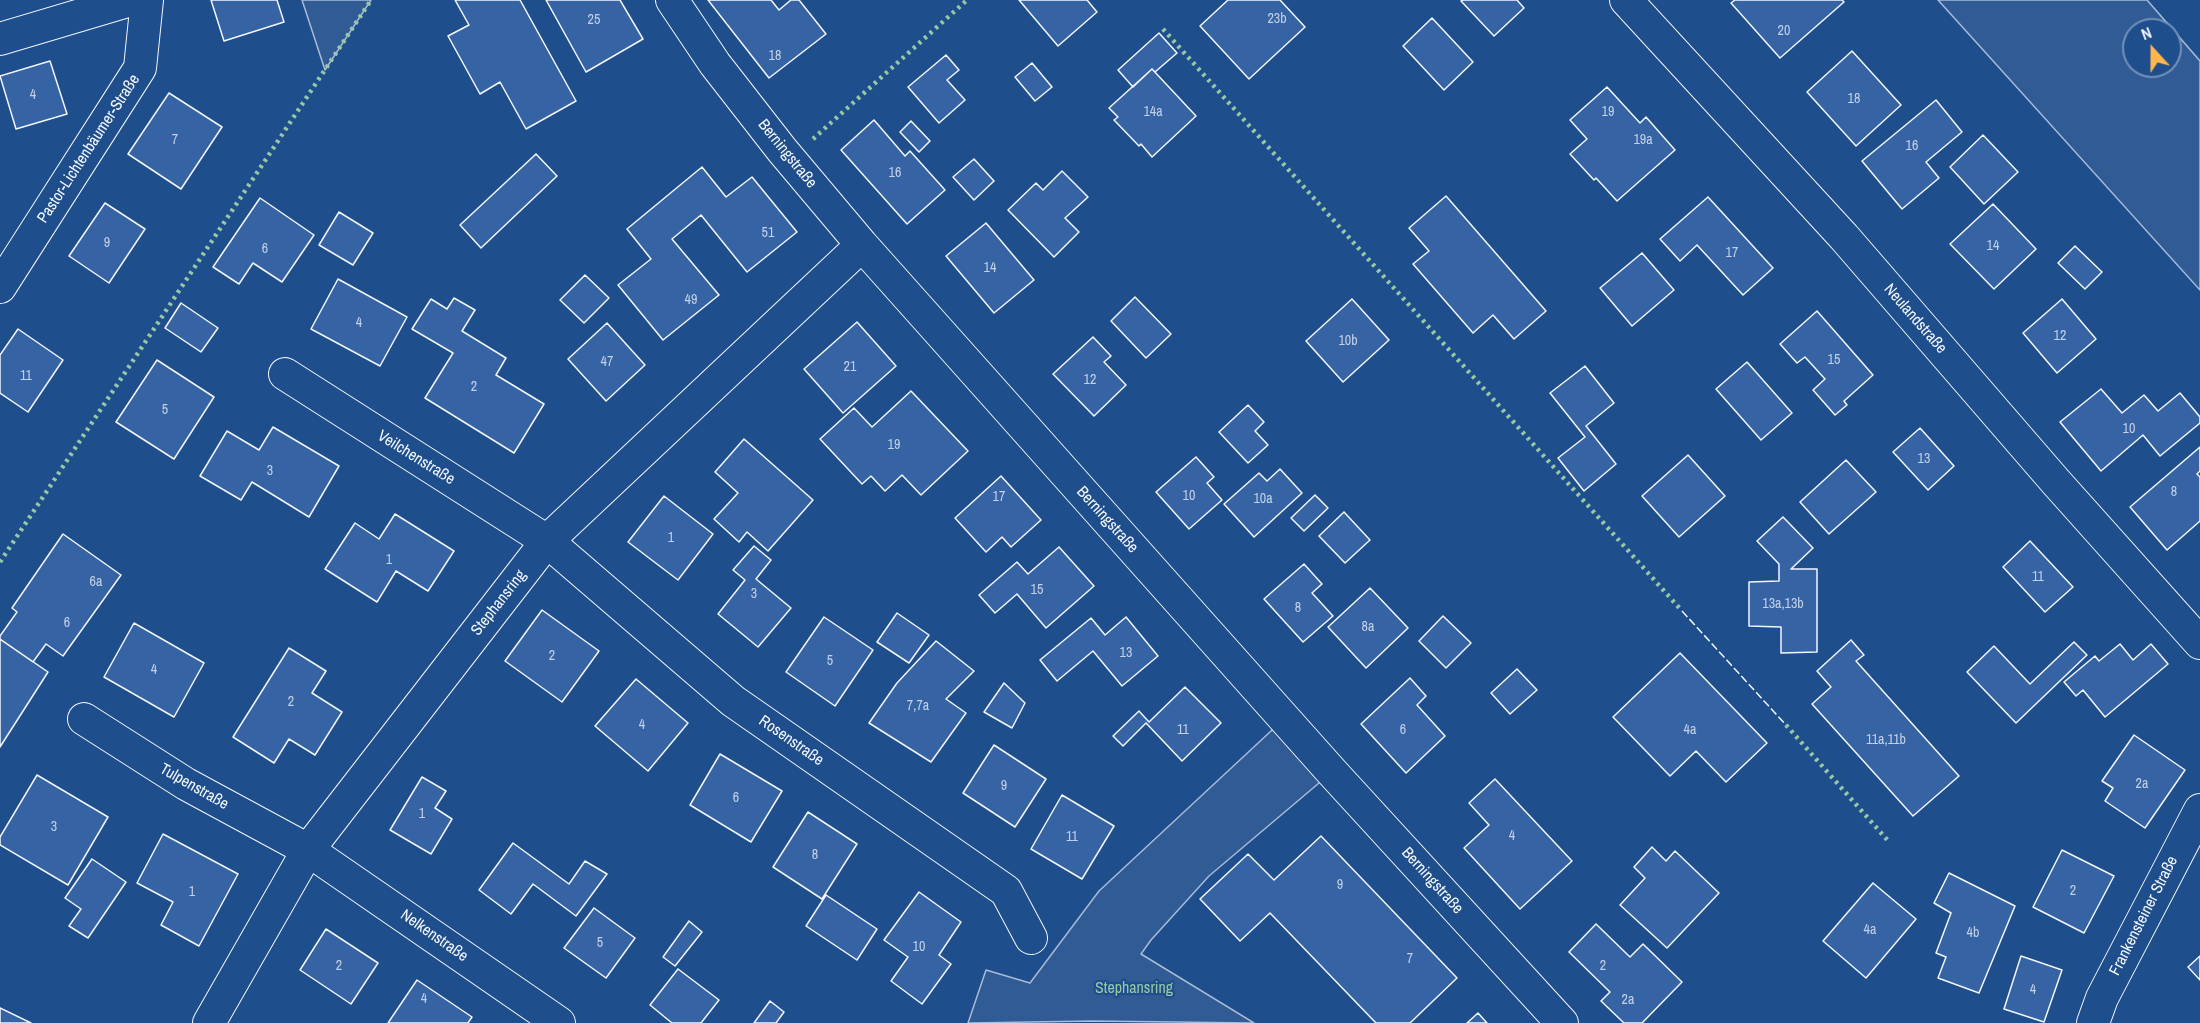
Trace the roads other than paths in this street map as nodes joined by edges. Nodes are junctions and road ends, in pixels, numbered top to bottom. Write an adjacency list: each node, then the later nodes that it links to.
1 (131, 0): 5 (street)
2 (147, 0): 7 (street, Pastor-Lichtenbäumer-Straße)
3 (672, 0): 6 (street, Berningstraße)
4 (1626, 0): 10 (street, Neulandstraße)
5 (0, 39)
6 (862, 245): 9 (street, Stephansring); 17 (street, Berningstraße)
7 (0, 286)
8 (285, 374): 9 (street, Veilchenstraße)
9 (547, 541): 13 (street, Stephansring); 14 (street, Rosenstraße)
10 (2200, 643)
11 (84, 719): 13 (street, Tulpenstraße)
12 (2200, 810): 18 (street, Frankensteiner Straße)
13 (308, 849): 15 (street, Stephansring); 16 (street, Nelkenstraße)
14 (1031, 938)
15 (209, 1023)
16 (559, 1023)
17 (1562, 1023)
18 (2093, 1023)

